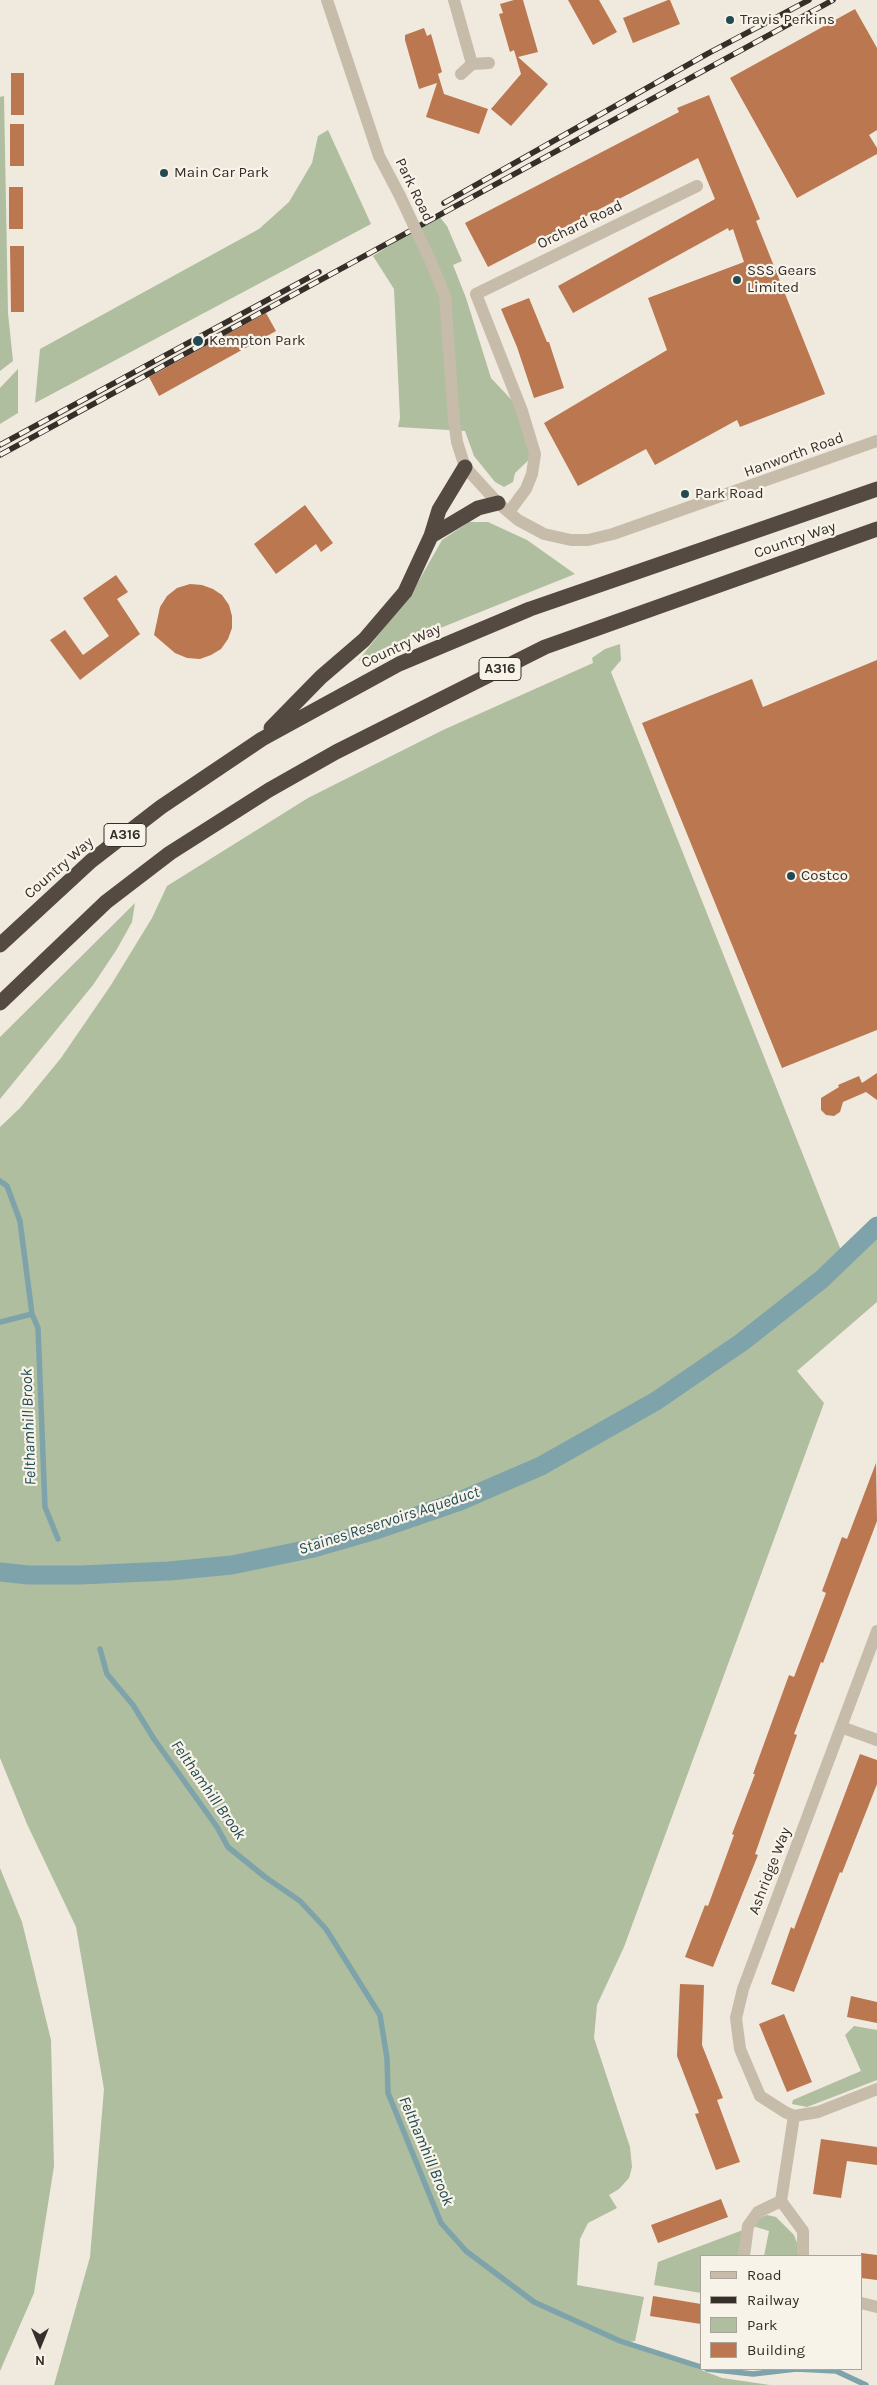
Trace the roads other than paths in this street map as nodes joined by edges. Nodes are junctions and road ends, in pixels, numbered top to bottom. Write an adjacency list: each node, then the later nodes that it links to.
1 (327, 0): 8 (street, Park Road, bridge)
2 (454, 0): 4 (street)
3 (489, 63): 4 (street)
4 (472, 64): 5 (street)
5 (461, 74)
6 (697, 186): 10 (street, Orchard Road)
7 (877, 441): 10 (street, Hanworth Road)
8 (465, 467): 10 (street, Park Road); 12 (highway)
9 (877, 489): 13 (highway, Country Way / A316)
10 (503, 508): 12 (highway)
11 (877, 530): 15 (highway, Country Way / A316)
12 (431, 536): 13 (highway)
13 (262, 738): 14 (highway, Country Way / A316)
14 (0, 945)
15 (0, 1003)
16 (877, 1631): 17 (street, Ashridge Way)
17 (841, 1727): 18 (street); 20 (street, Ashridge Way)
18 (877, 1740)
19 (877, 2089): 20 (street)
20 (789, 2114): 21 (street)
21 (781, 2201): 22 (street); 23 (street)
22 (744, 2255)
23 (803, 2255)
24 (862, 2303): 25 (street)
25 (877, 2307)

